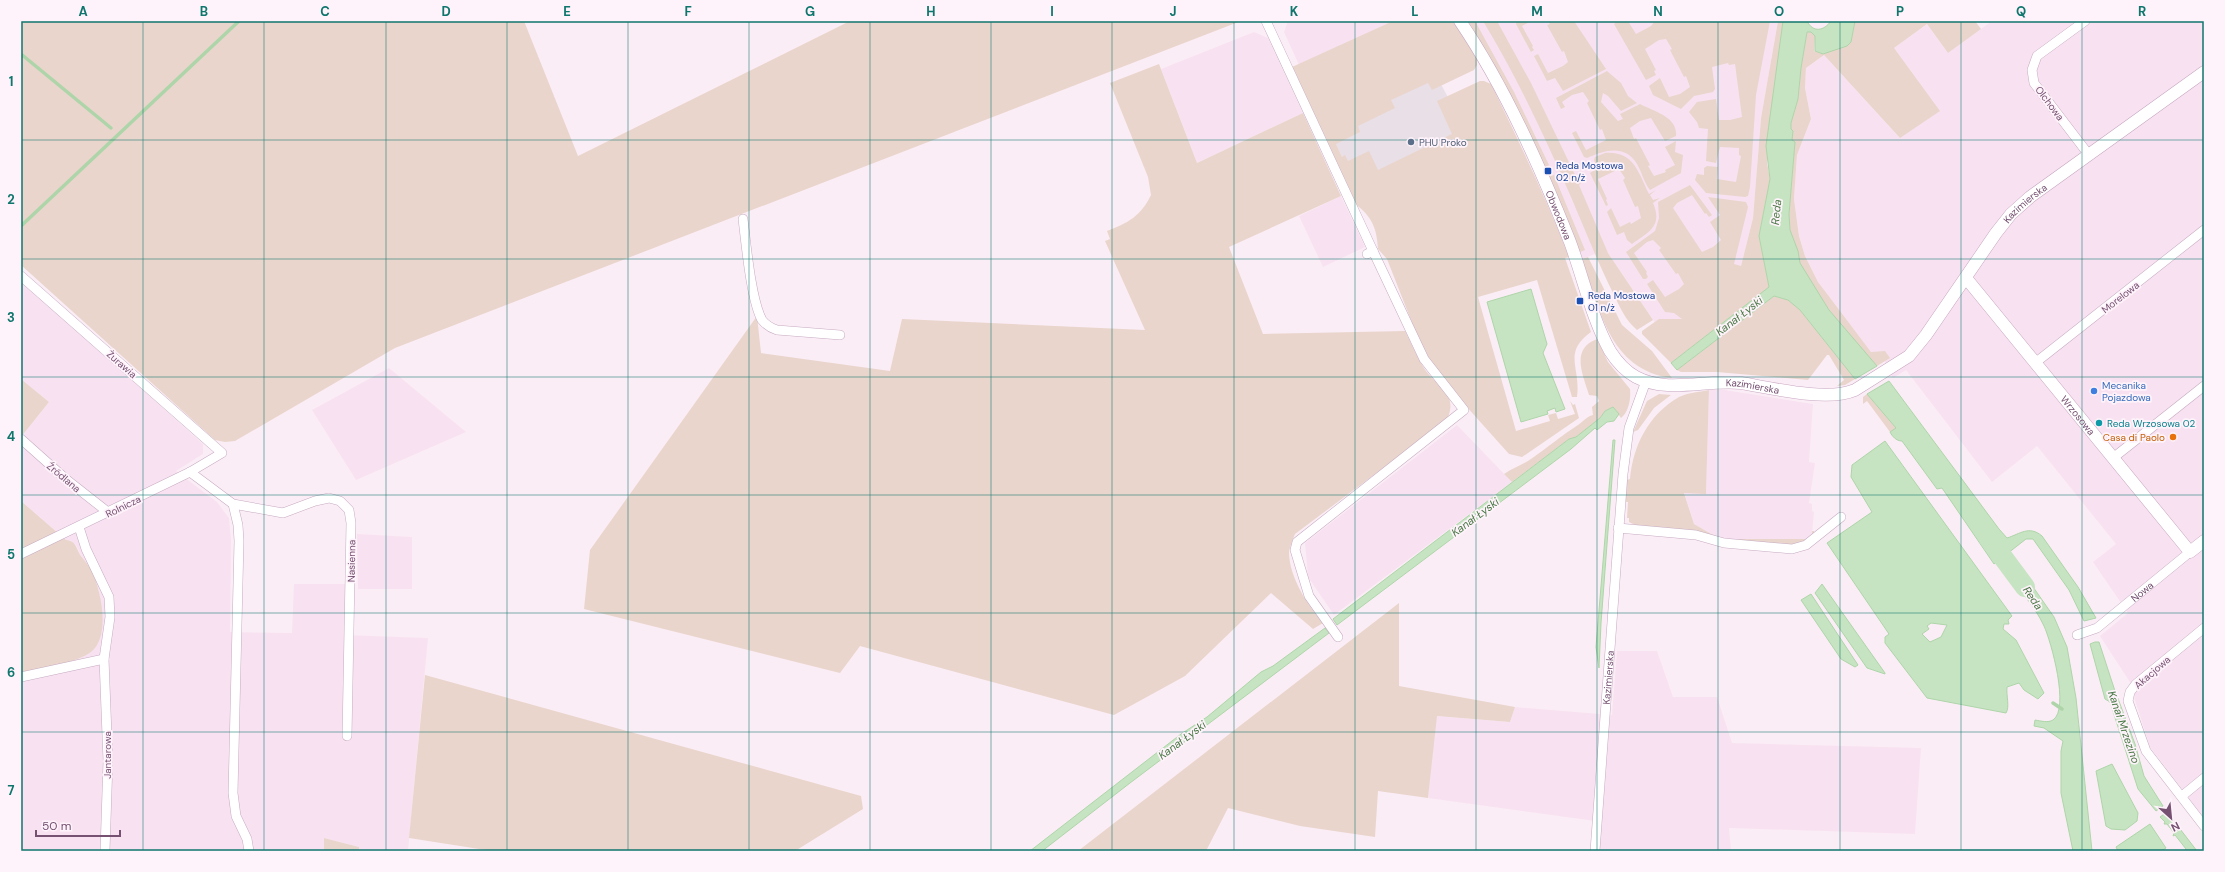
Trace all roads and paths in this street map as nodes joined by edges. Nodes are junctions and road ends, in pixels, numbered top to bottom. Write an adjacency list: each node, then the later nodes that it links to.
1 (1266, 21): 28 (street)
2 (1460, 21): 12 (main road, Obwodowa)
3 (2085, 21): 5 (street, Olchowa)
4 (2204, 72): 5 (main road, Kazimierska)
5 (2089, 155): 9 (main road, Kazimierska)
6 (743, 219): 10 (street)
7 (2204, 230): 11 (street, Morelowa)
8 (21, 276): 15 (street, Żurawia)
9 (1966, 278): 11 (main road, Wrzosowa); 12 (main road, Kazimierska)
10 (840, 335)
11 (2035, 363): 16 (main road, Wrzosowa)
12 (1646, 381): 22 (street, Kazimierska)
13 (2204, 386): 16 (street)
14 (21, 439): 19 (street, Źródlana)
15 (222, 453): 17 (street, Rolnicza)
16 (2113, 458): 24 (main road, Wrzosowa)
17 (190, 472): 18 (street, Nasienna); 19 (street, Rolnicza)
18 (233, 504): 31 (street, Nasienna); 36 (street)
19 (109, 513): 21 (street, Rolnicza)
20 (1841, 517): 22 (street)
21 (79, 527): 25 (street, Rolnicza); 29 (street, Jantarowa)
22 (1618, 528): 37 (street, Kazimierska)
23 (2204, 541): 24 (main road, Nowa)
24 (2190, 552): 27 (street, Nowa)
25 (21, 554)
26 (2204, 628): 33 (street, Akacjowa)
27 (2077, 635)
28 (1338, 637)
29 (104, 659): 30 (street); 35 (street, Jantarowa)
30 (21, 677)
31 (347, 736)
32 (2204, 778): 33 (street)
33 (2182, 796): 34 (street, Akacjowa)
34 (2204, 826)
35 (105, 851)
36 (249, 851)
37 (1594, 851)

